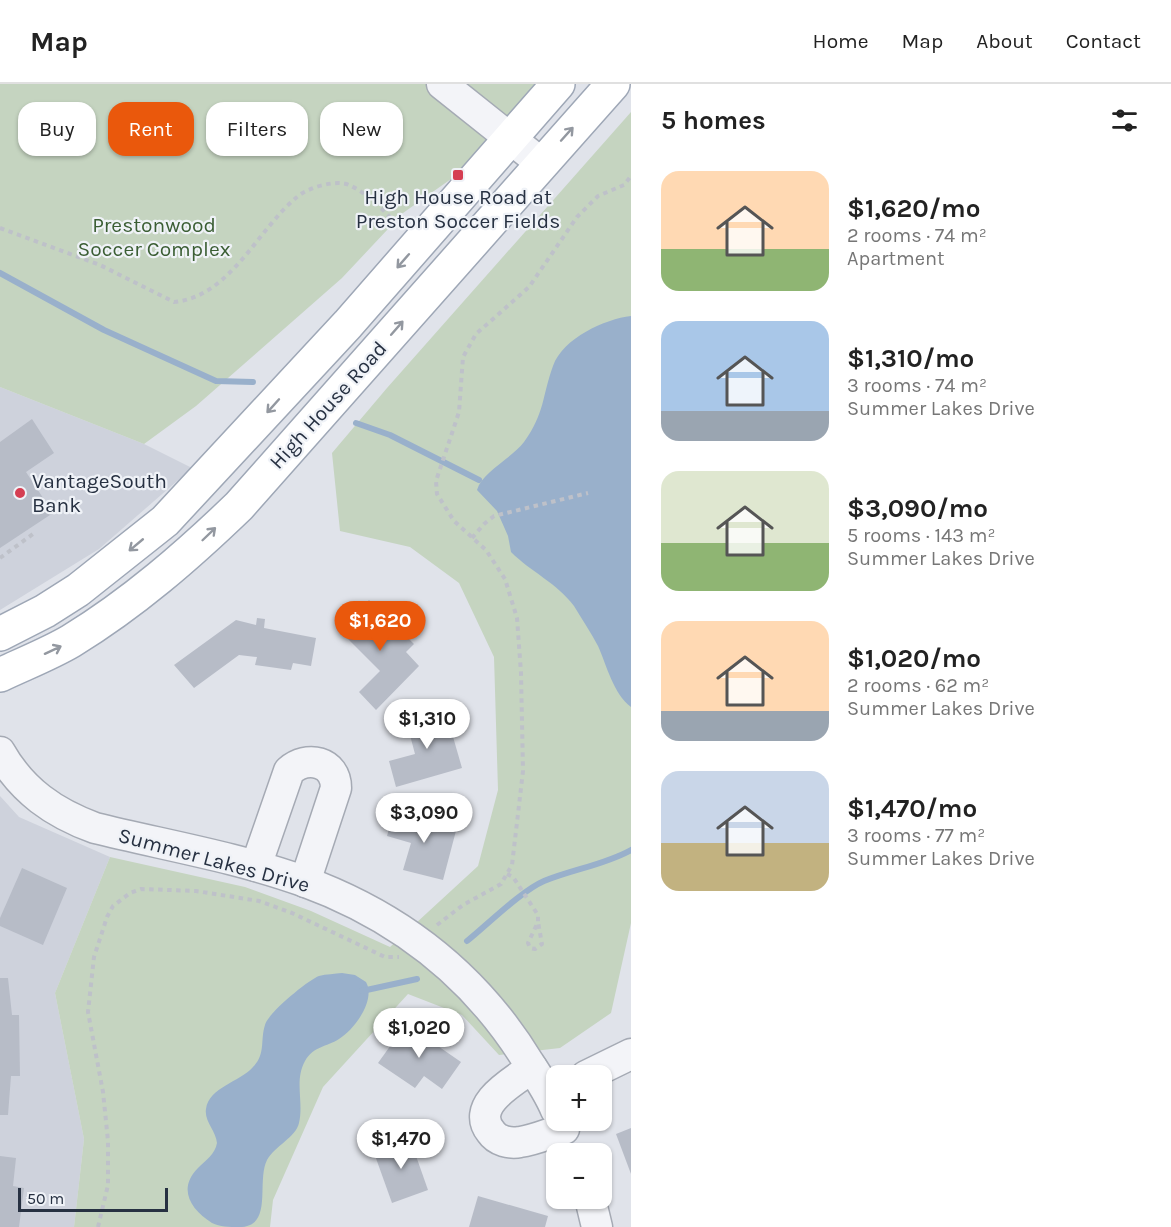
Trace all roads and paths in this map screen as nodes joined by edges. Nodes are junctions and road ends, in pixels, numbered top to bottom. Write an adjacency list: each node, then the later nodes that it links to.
1 (442, 84): 4 (street)
2 (558, 84): 4 (main road, High House Road)
3 (613, 84): 5 (main road, High House Road, one-way to 3)
4 (510, 138): 5 (street); 13 (main road, High House Road, one-way to 13)
5 (541, 163): 14 (main road, High House Road, one-way to 5)
6 (631, 176): 11 (path)
7 (398, 226): 8 (path)
8 (0, 228)
9 (588, 493): 11 (path)
10 (33, 534): 12 (path)
11 (472, 537): 17 (path)
12 (0, 558)
13 (0, 634)
14 (0, 675)
15 (0, 752): 16 (street, Summer Lakes Drive)
16 (256, 866): 18 (street, Summer Lakes Drive); 18 (street)
17 (507, 873): 19 (path); 20 (path)
18 (305, 882): 24 (street, Summer Lakes Drive)
19 (538, 922): 19 (path)
20 (436, 926)
21 (408, 953): 28 (path)
22 (631, 1054): 23 (street)
23 (608, 1065)
24 (532, 1068): 25 (street, Summer Lakes Drive); 26 (street, Summer Lakes Drive)
25 (546, 1092)
26 (546, 1125)
27 (593, 1209): 29 (street)
28 (98, 1227)
29 (597, 1227)

